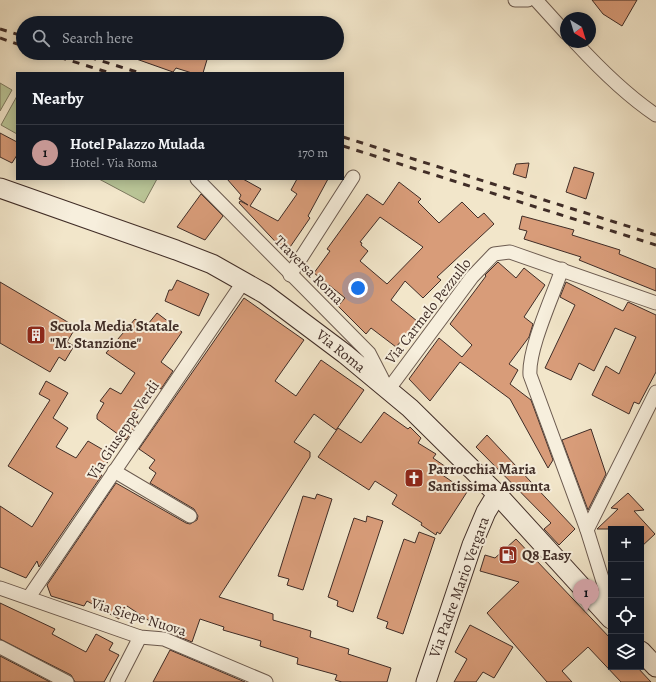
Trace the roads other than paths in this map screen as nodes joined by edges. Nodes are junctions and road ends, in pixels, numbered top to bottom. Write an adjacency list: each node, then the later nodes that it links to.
1 (515, 0): 2 (street)
2 (528, 0)
3 (536, 0): 4 (street)
4 (560, 26)
5 (580, 48): 6 (street)
6 (656, 115)
7 (353, 177): 11 (street)
8 (198, 180): 11 (street, Traversa Roma)
9 (0, 188): 12 (street, Via Roma)
10 (562, 269): 13 (street, Via Carmelo Pezzullo); 14 (street, Via Carmelo Pezzullo); 19 (street)
11 (290, 275): 14 (street, Traversa Roma)
12 (244, 281): 14 (street, Via Roma); 16 (street, Via Giuseppe Verdi)
13 (656, 303)
14 (388, 390): 17 (street, Via Roma)
15 (656, 392): 19 (street)
16 (114, 471): 18 (street); 21 (street, Via Giuseppe Verdi)
17 (497, 494): 23 (street, Via Roma); 32 (street, Via Padre Mario Vergara)
18 (190, 516)
19 (587, 530): 22 (street)
20 (0, 588): 21 (street, Via Siepe Nuova)
21 (29, 597): 24 (street, Via Siepe Nuova)
22 (608, 606)
23 (608, 616)
24 (140, 637): 28 (street, Via Siepe Nuova); 30 (street)
25 (0, 647): 29 (street)
26 (644, 654): 27 (street)
27 (656, 667)
28 (242, 677): 31 (street, Via Siepe Nuova)
29 (67, 682)
30 (117, 682)
31 (266, 682)
32 (426, 682)

